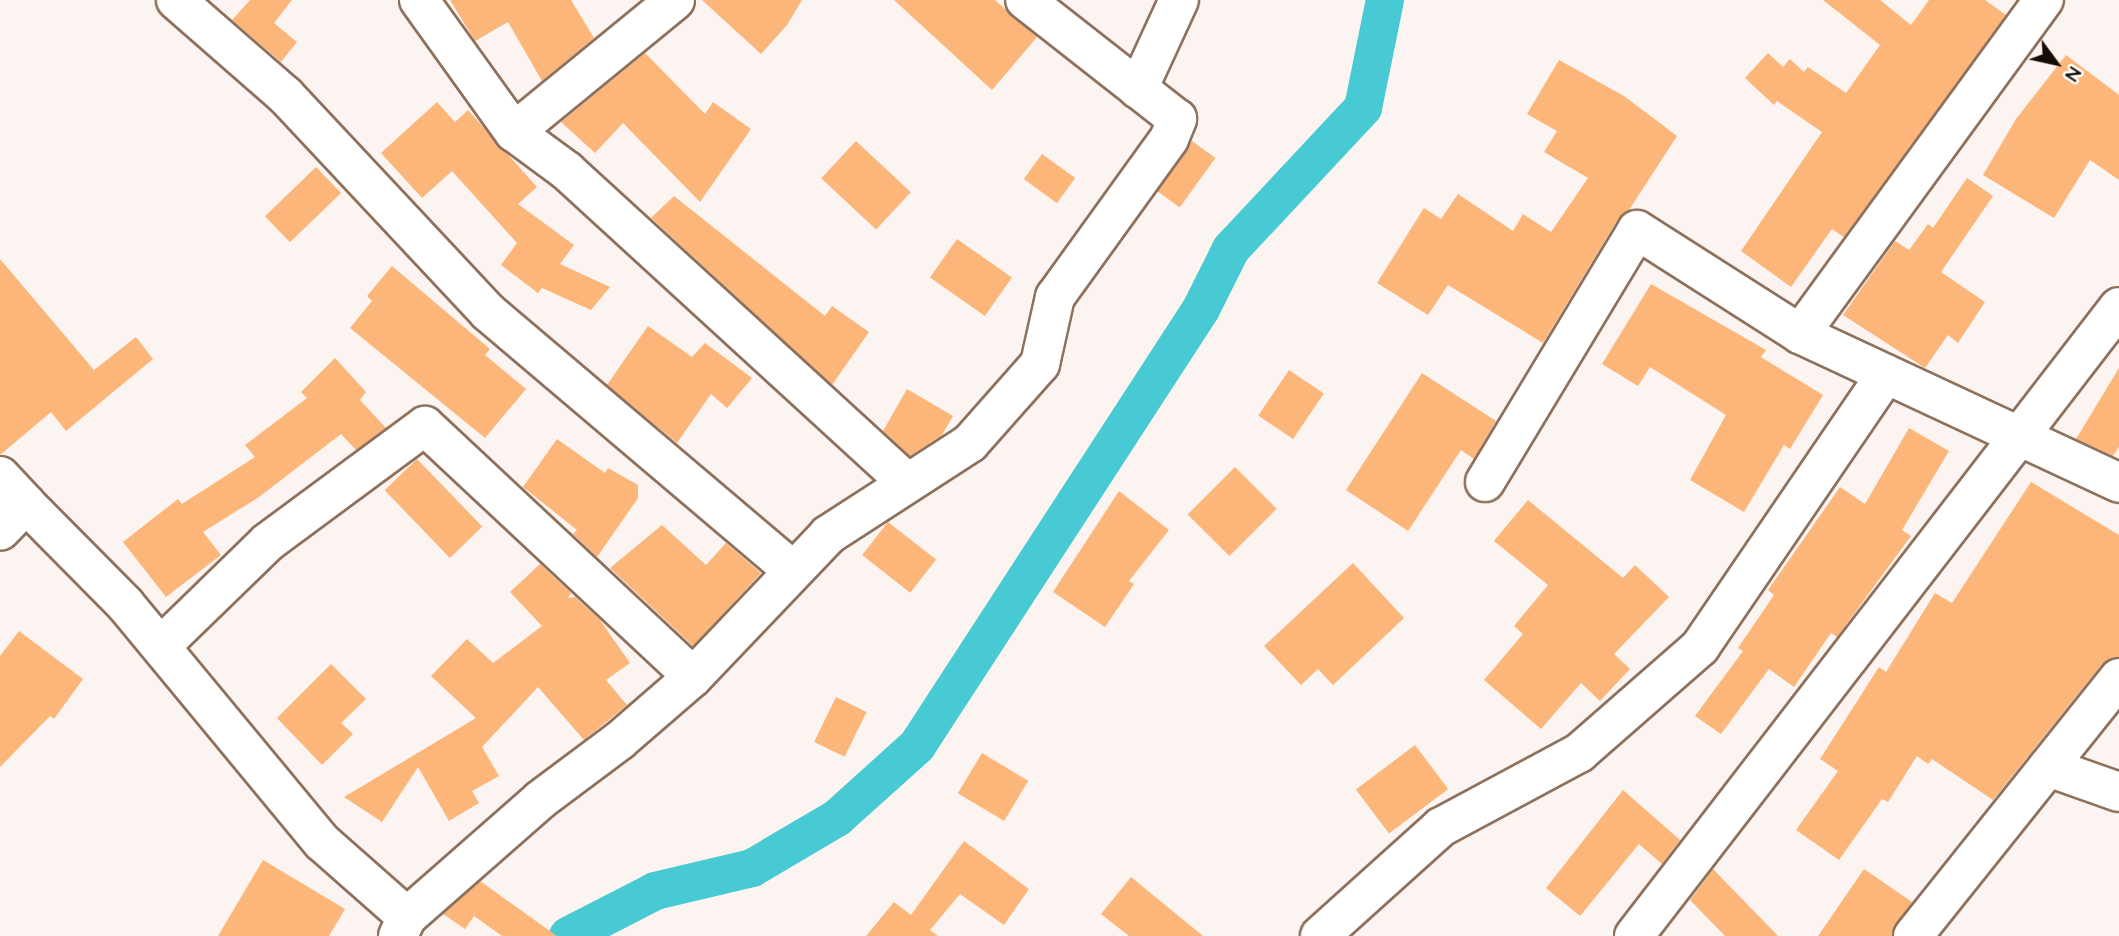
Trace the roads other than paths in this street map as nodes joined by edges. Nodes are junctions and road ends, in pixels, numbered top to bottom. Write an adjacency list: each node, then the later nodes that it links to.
1 (176, 0): 19 (street)
2 (419, 0): 8 (street)
3 (675, 0): 8 (street)
4 (1025, 0): 7 (street)
5 (1179, 0): 7 (street)
6 (2044, 0): 10 (street)
7 (1138, 89): 14 (street)
8 (514, 132): 14 (street)
9 (2119, 307): 12 (street)
10 (1800, 334): 11 (street); 15 (street)
11 (1886, 374): 12 (street); 26 (street)
12 (2022, 438): 16 (street); 27 (street)
13 (0, 476): 17 (street)
14 (906, 482): 19 (street)
15 (1485, 482)
16 (2119, 483)
17 (26, 504): 18 (street); 20 (street)
18 (0, 531)
19 (793, 571): 21 (street)
20 (161, 646): 21 (street); 25 (street)
21 (693, 677): 25 (street)
22 (2119, 678): 23 (street)
23 (2048, 766): 24 (street); 28 (street)
24 (2119, 792)
25 (403, 927)
26 (1320, 936)
27 (1634, 936)
28 (1913, 936)

